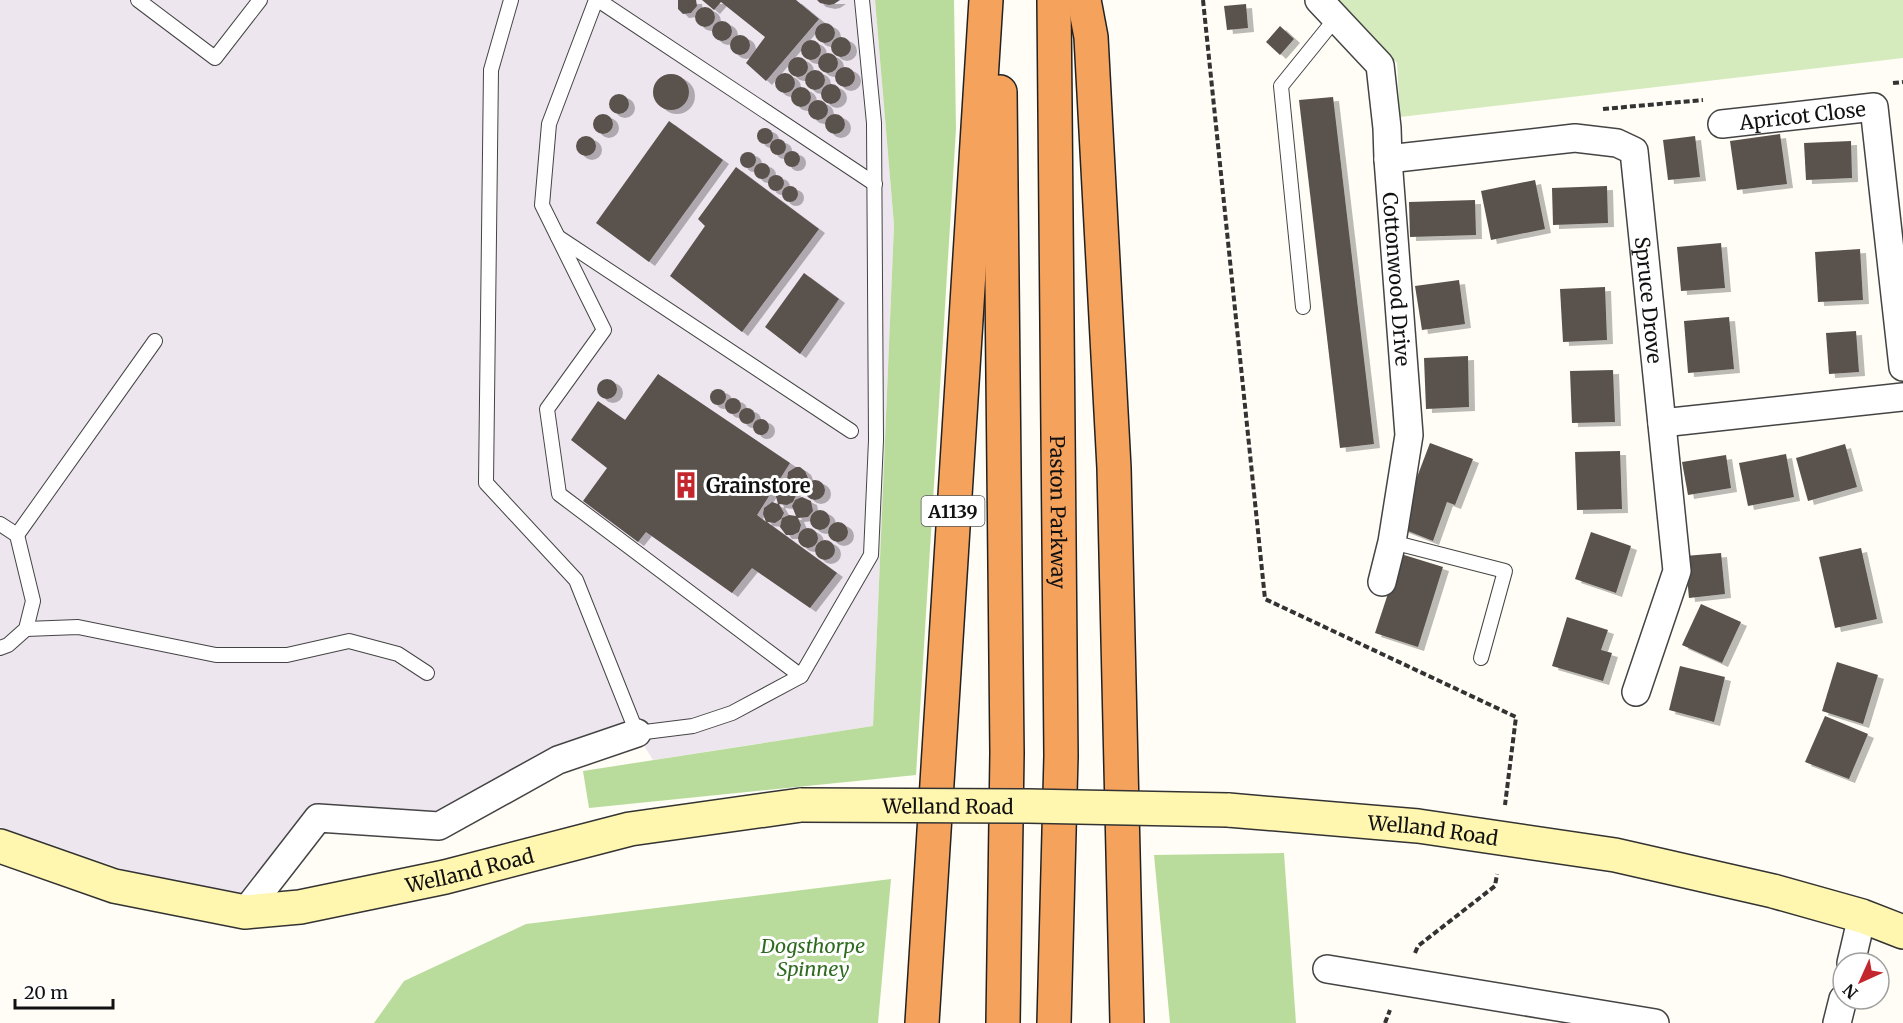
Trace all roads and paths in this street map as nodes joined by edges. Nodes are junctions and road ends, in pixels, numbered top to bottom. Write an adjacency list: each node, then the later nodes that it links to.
1 (138, 0): 2 (lane)
2 (260, 0)
3 (511, 0): 36 (lane)
4 (597, 0): 18 (lane); 19 (lane)
5 (862, 0): 18 (lane)
6 (986, 0): 46 (highway, A1139)
7 (999, 0): 47 (highway, A1139)
8 (1054, 0): 48 (highway, Paston Parkway)
9 (1084, 0): 49 (highway)
10 (1203, 0): 37 (path)
11 (1327, 9): 17 (street, Cottonwood Drive); 20 (lane)
12 (1903, 82): 13 (path)
13 (1891, 83)
14 (1704, 100): 15 (path)
15 (1598, 109)
16 (1722, 124): 22 (street, Apricot Close)
17 (1388, 159): 24 (street, Spruce Drove); 28 (street, Cottonwood Drive)
18 (875, 184): 34 (lane)
19 (558, 237): 25 (lane); 34 (lane)
20 (1303, 307)
21 (155, 341): 27 (lane)
22 (1903, 367)
23 (1903, 397): 24 (street)
24 (1662, 423): 35 (street, Spruce Drove)
25 (851, 431)
26 (0, 524): 27 (lane)
27 (17, 536): 30 (lane)
28 (1392, 542): 29 (street, Cottonwood Drive); 32 (lane)
29 (1382, 582)
30 (26, 629): 31 (lane); 33 (lane)
31 (0, 648)
32 (1481, 657)
33 (427, 672)
34 (801, 676): 36 (lane)
35 (1636, 692)
36 (637, 733): 40 (street)
37 (1507, 795)
38 (0, 846): 40 (street, Welland Road)
39 (1497, 874): 45 (path)
40 (245, 912): 41 (street, Welland Road, bridge)
41 (1862, 916): 42 (street, Welland Road); 43 (street)
42 (1903, 932)
43 (1854, 951)
44 (1327, 969): 45 (street)
45 (1401, 981): 50 (path); 51 (street)
46 (922, 1023)
47 (1003, 1023)
48 (1054, 1023)
49 (1127, 1023)
50 (1385, 1023)
51 (1655, 1023)

